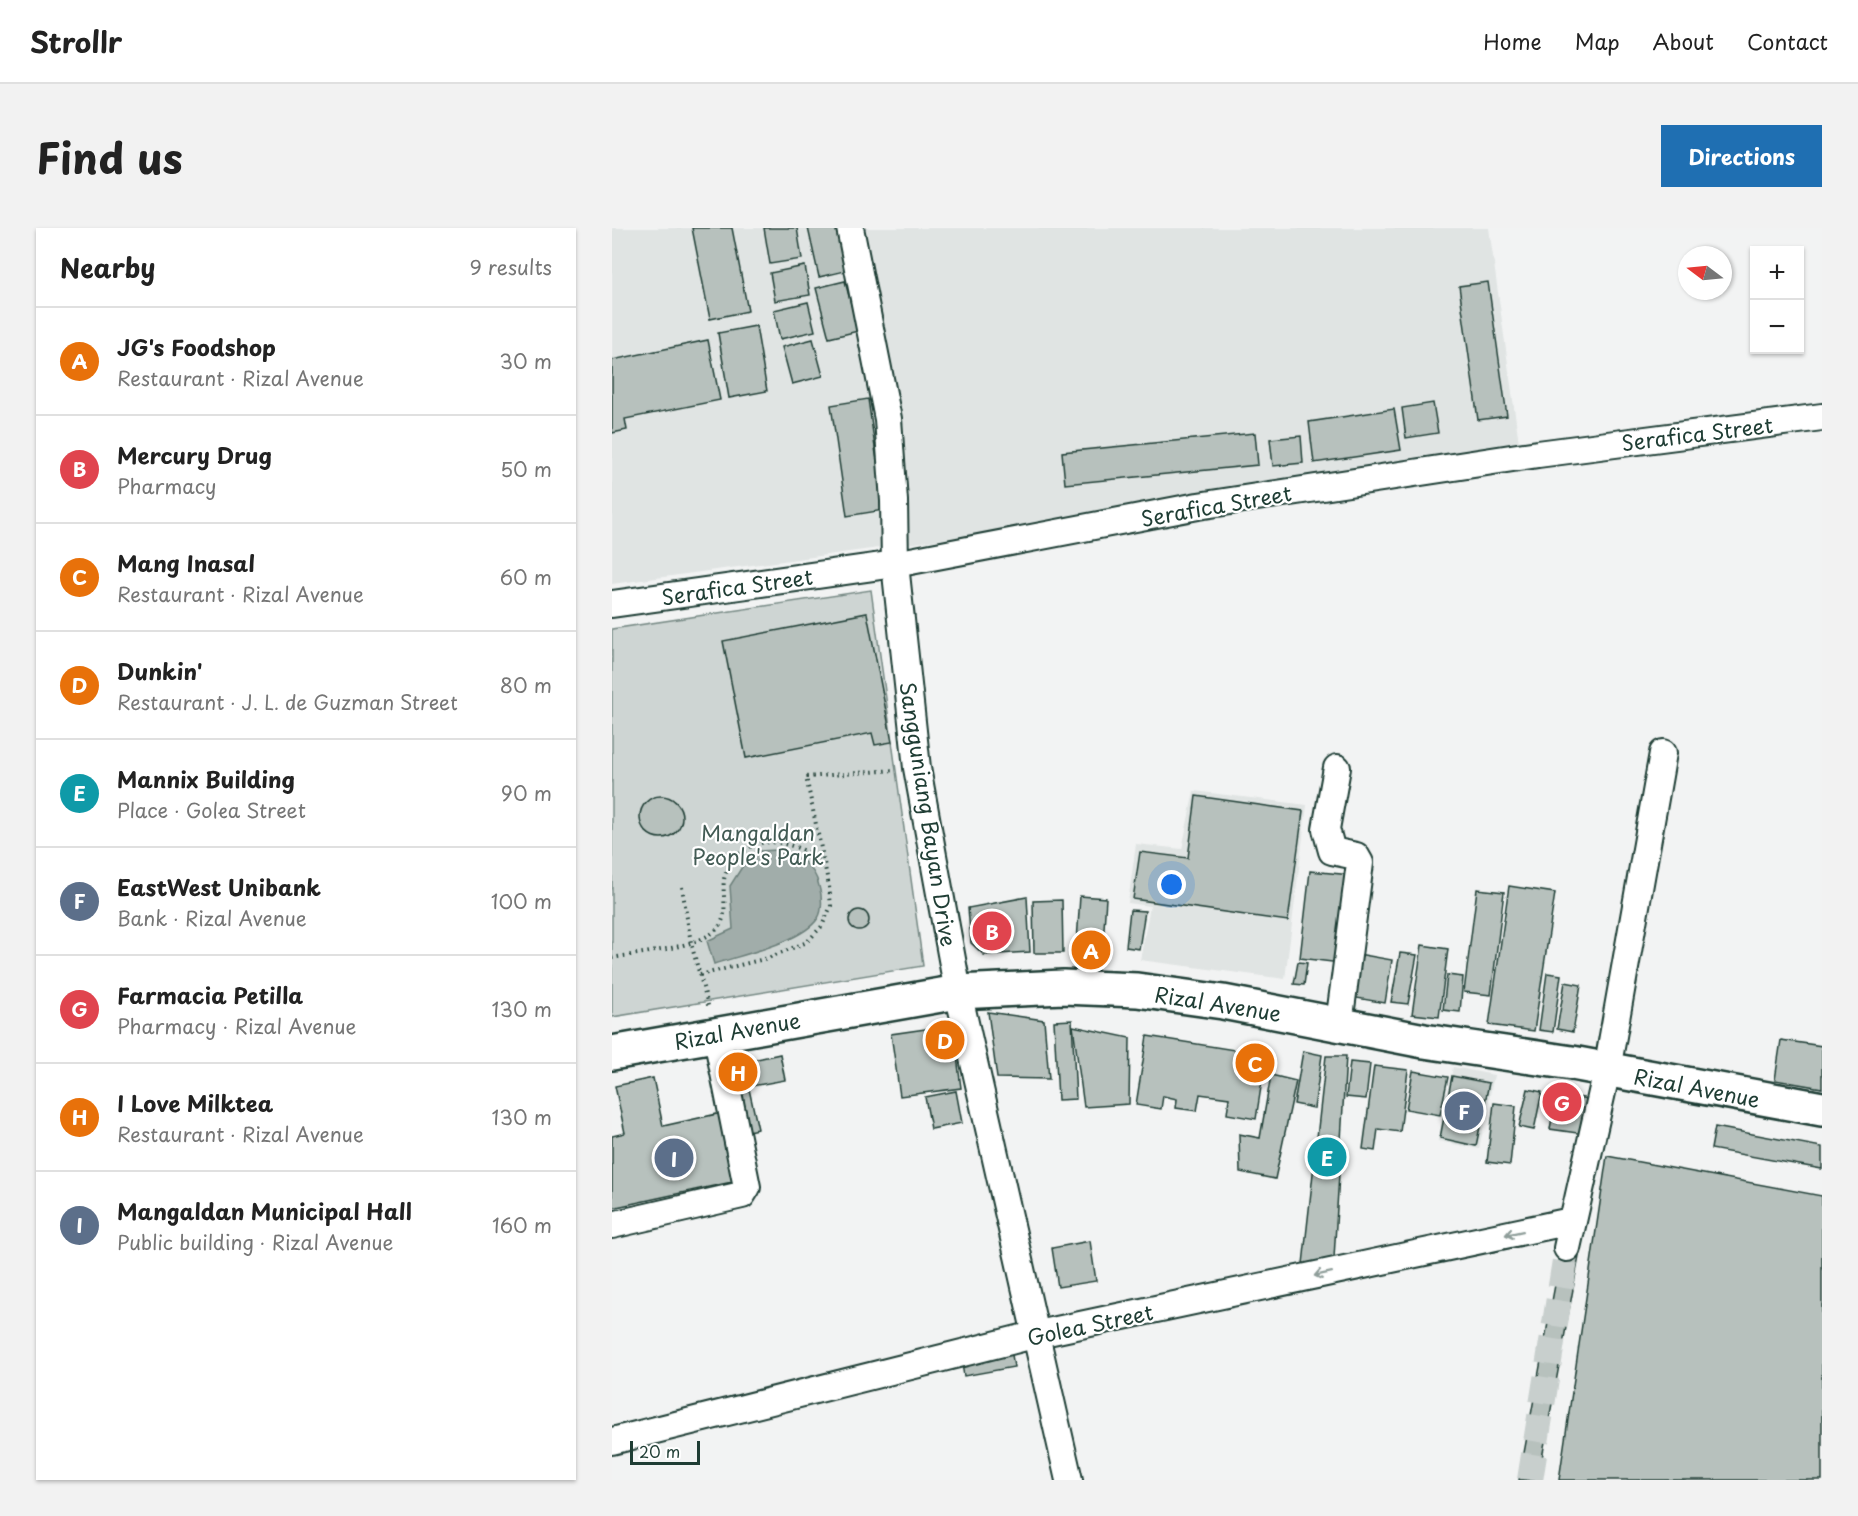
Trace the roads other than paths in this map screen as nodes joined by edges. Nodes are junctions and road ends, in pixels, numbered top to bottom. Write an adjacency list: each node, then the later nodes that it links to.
1 (850, 228): 3 (street, Sangguniang Bayan Drive)
2 (1822, 417): 3 (street, Serafica Street)
3 (895, 564): 4 (street, Serafica Street); 7 (street, Sangguniang Bayan Drive)
4 (612, 604)
5 (1663, 753): 11 (street)
6 (1337, 768): 8 (street)
7 (958, 992): 8 (highway, Rizal Avenue); 9 (highway, Rizal Avenue); 16 (street, Sangguniang Bayan Drive)
8 (1339, 1024): 11 (highway, Rizal Avenue)
9 (716, 1033): 10 (highway, Rizal Avenue); 14 (street)
10 (612, 1053)
11 (1607, 1070): 12 (highway, Rizal Avenue); 13 (street)
12 (1822, 1109)
13 (1571, 1221): 15 (street); 16 (street, Golea Street, one-way to 16)
14 (612, 1225)
15 (1567, 1248)
16 (1038, 1334): 17 (street, Golea Street); 18 (street, Sangguniang Bayan Drive)
17 (612, 1441)
18 (1070, 1480)

